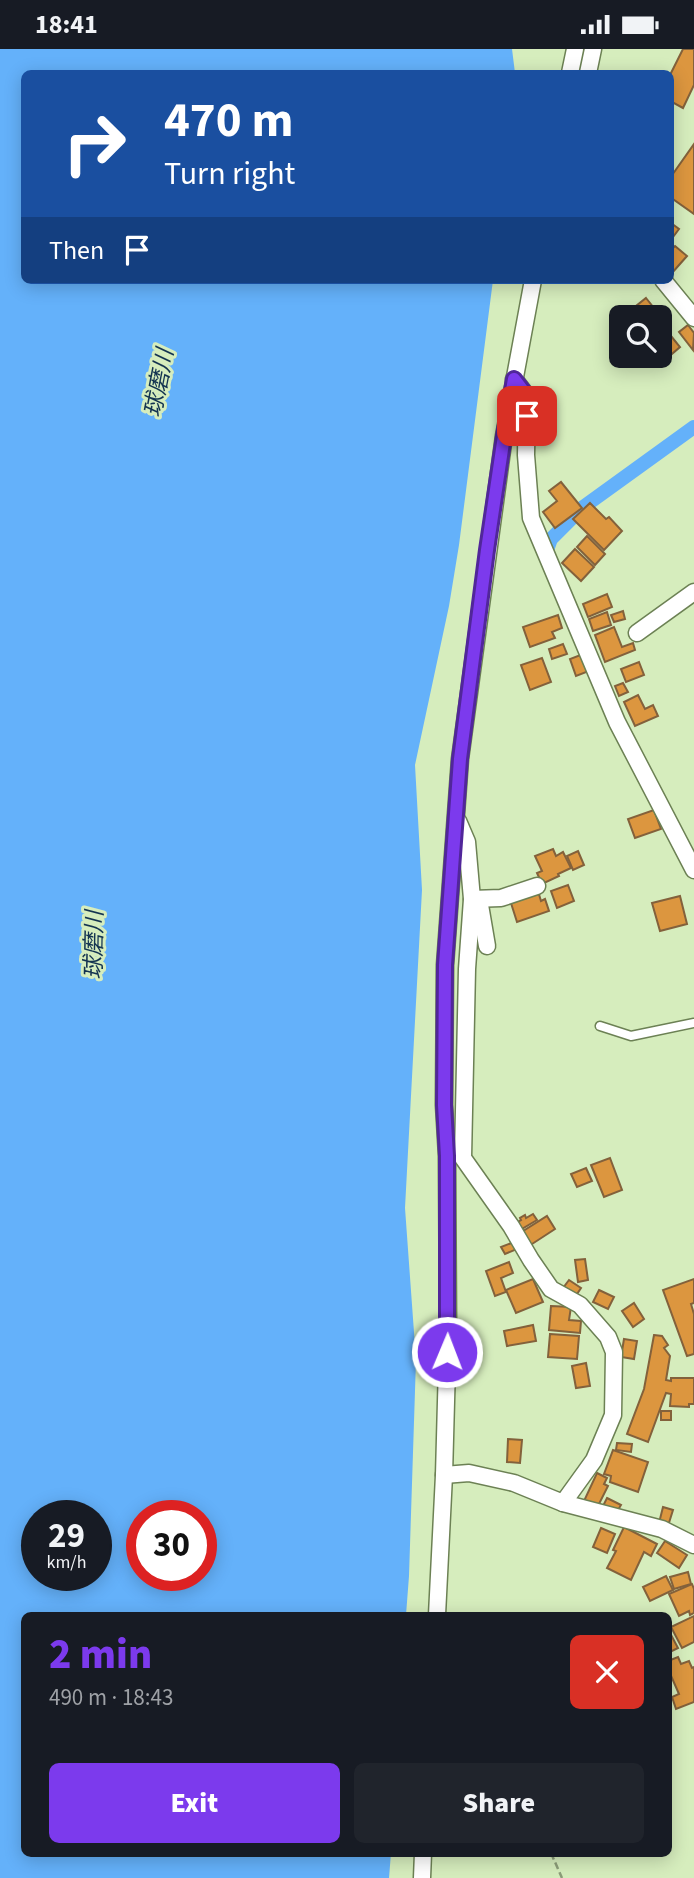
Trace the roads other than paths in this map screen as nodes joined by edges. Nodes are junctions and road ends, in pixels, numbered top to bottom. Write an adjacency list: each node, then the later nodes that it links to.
1 (575, 49): 3 (street)
2 (593, 49): 4 (street)
3 (571, 70)
4 (589, 70)
5 (532, 284): 8 (street)
6 (666, 284): 7 (street)
7 (694, 318)
8 (514, 379): 11 (street); 12 (street)
9 (694, 592): 10 (street)
10 (637, 633)
11 (456, 815): 14 (street); 18 (street)
12 (694, 870)
13 (537, 886): 14 (street)
14 (476, 899): 15 (street); 19 (street)
15 (487, 946)
16 (694, 1023): 17 (lane)
17 (600, 1026)
18 (444, 1475): 19 (street); 21 (street)
19 (563, 1503): 20 (street)
20 (694, 1545)
21 (437, 1612)
22 (423, 1857): 23 (street)
23 (422, 1878)

